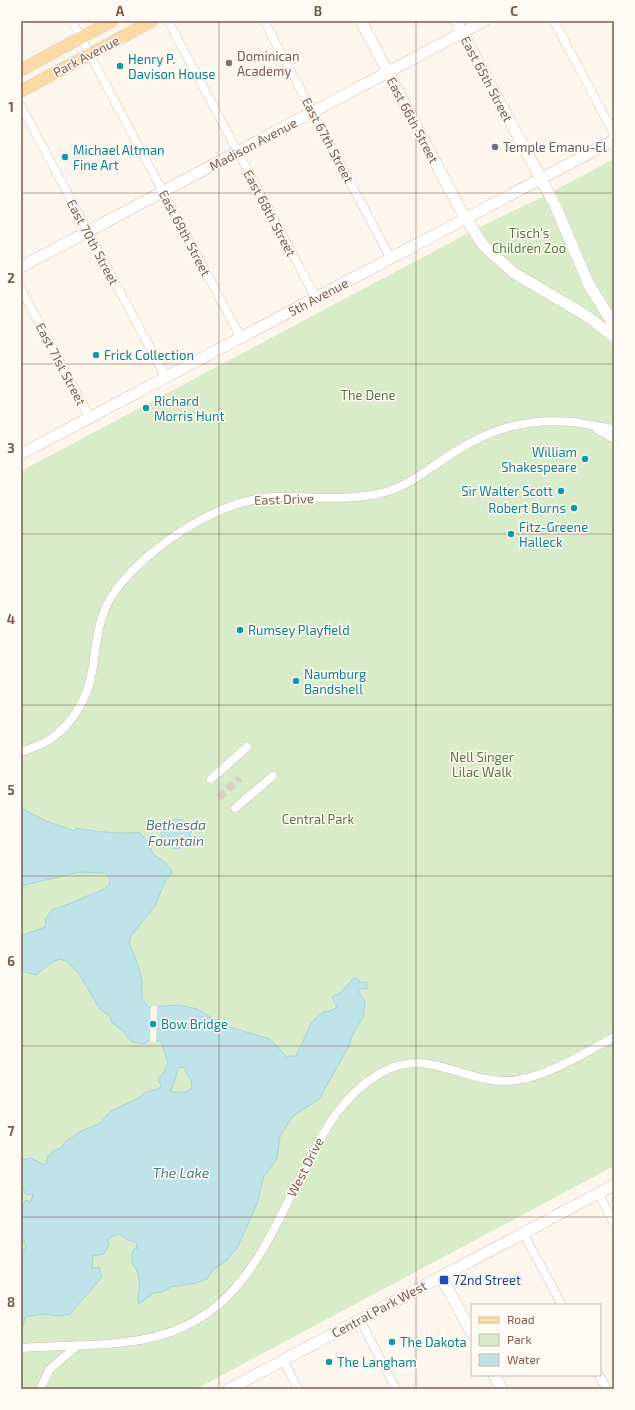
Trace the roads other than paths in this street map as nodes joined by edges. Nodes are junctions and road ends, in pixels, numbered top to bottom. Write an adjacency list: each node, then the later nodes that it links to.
1 (72, 21): 11 (street, East 69th Street)
2 (112, 21): 11 (main road, Park Avenue)
3 (152, 21): 12 (main road, Park Avenue)
4 (168, 21): 20 (street, East 68th Street)
5 (264, 21): 17 (street, East 67th Street)
6 (361, 21): 14 (main road, East 66th Street)
7 (456, 21): 10 (main road, East 65th Street)
8 (484, 21): 10 (main road, Madison Avenue)
9 (554, 21): 18 (street)
10 (462, 33): 14 (main road, Madison Avenue); 21 (main road, East 65th Street)
11 (81, 38): 12 (street, East 69th Street); 13 (main road, Park Avenue)
12 (90, 54): 15 (main road, Park Avenue); 22 (street, East 69th Street)
13 (21, 70)
14 (388, 72): 17 (main road, Madison Avenue); 23 (main road, East 66th Street)
15 (21, 91)
16 (21, 106): 24 (street, East 70th Street)
17 (313, 112): 20 (main road, Madison Avenue); 25 (street, East 67th Street)
18 (614, 134)
19 (614, 140): 21 (main road, 5th Avenue)
20 (238, 152): 22 (main road, Madison Avenue); 28 (street, East 68th Street)
21 (541, 179): 23 (main road, 5th Avenue); 29 (main road, East 65th Street)
22 (163, 192): 24 (main road, Madison Avenue); 31 (street, East 69th Street)
23 (466, 219): 25 (main road, 5th Avenue); 30 (main road, East 66th Street)
24 (88, 232): 26 (main road, Madison Avenue); 32 (street, East 70th Street)
25 (391, 259): 28 (main road, 5th Avenue)
26 (21, 267)
27 (21, 288): 33 (street, East 71st Street)
28 (316, 298): 31 (main road, 5th Avenue)
29 (614, 326)
30 (614, 337)
31 (241, 338): 32 (main road, 5th Avenue)
32 (166, 378): 33 (main road, 5th Avenue)
33 (90, 418): 37 (main road, 5th Avenue)
34 (592, 427): 35 (street, East Drive); 36 (street); 39 (street, East Drive)
35 (614, 429)
36 (614, 439)
37 (21, 454)
38 (248, 747): 41 (street)
39 (21, 752)
40 (273, 776): 42 (street)
41 (211, 779)
42 (235, 808)
43 (614, 1037): 52 (street, West Drive)
44 (614, 1185): 45 (main road, Central Park West)
45 (598, 1193): 46 (street); 47 (main road, Central Park West)
46 (614, 1223)
47 (523, 1233): 48 (main road, Central Park West); 49 (street)
48 (441, 1277): 50 (main road, Central Park West); 51 (main road)
49 (561, 1304)
50 (360, 1320): 54 (main road, Central Park West); 60 (street)
51 (471, 1332)
52 (79, 1344): 53 (street, West Drive); 57 (street)
53 (22, 1348)
54 (283, 1360): 58 (main road, Central Park West); 59 (street)
55 (495, 1376): 61 (main road)
56 (600, 1376): 62 (street)
57 (40, 1389)
58 (229, 1389)
59 (298, 1389)
60 (396, 1389)
61 (502, 1389)
62 (607, 1389)

